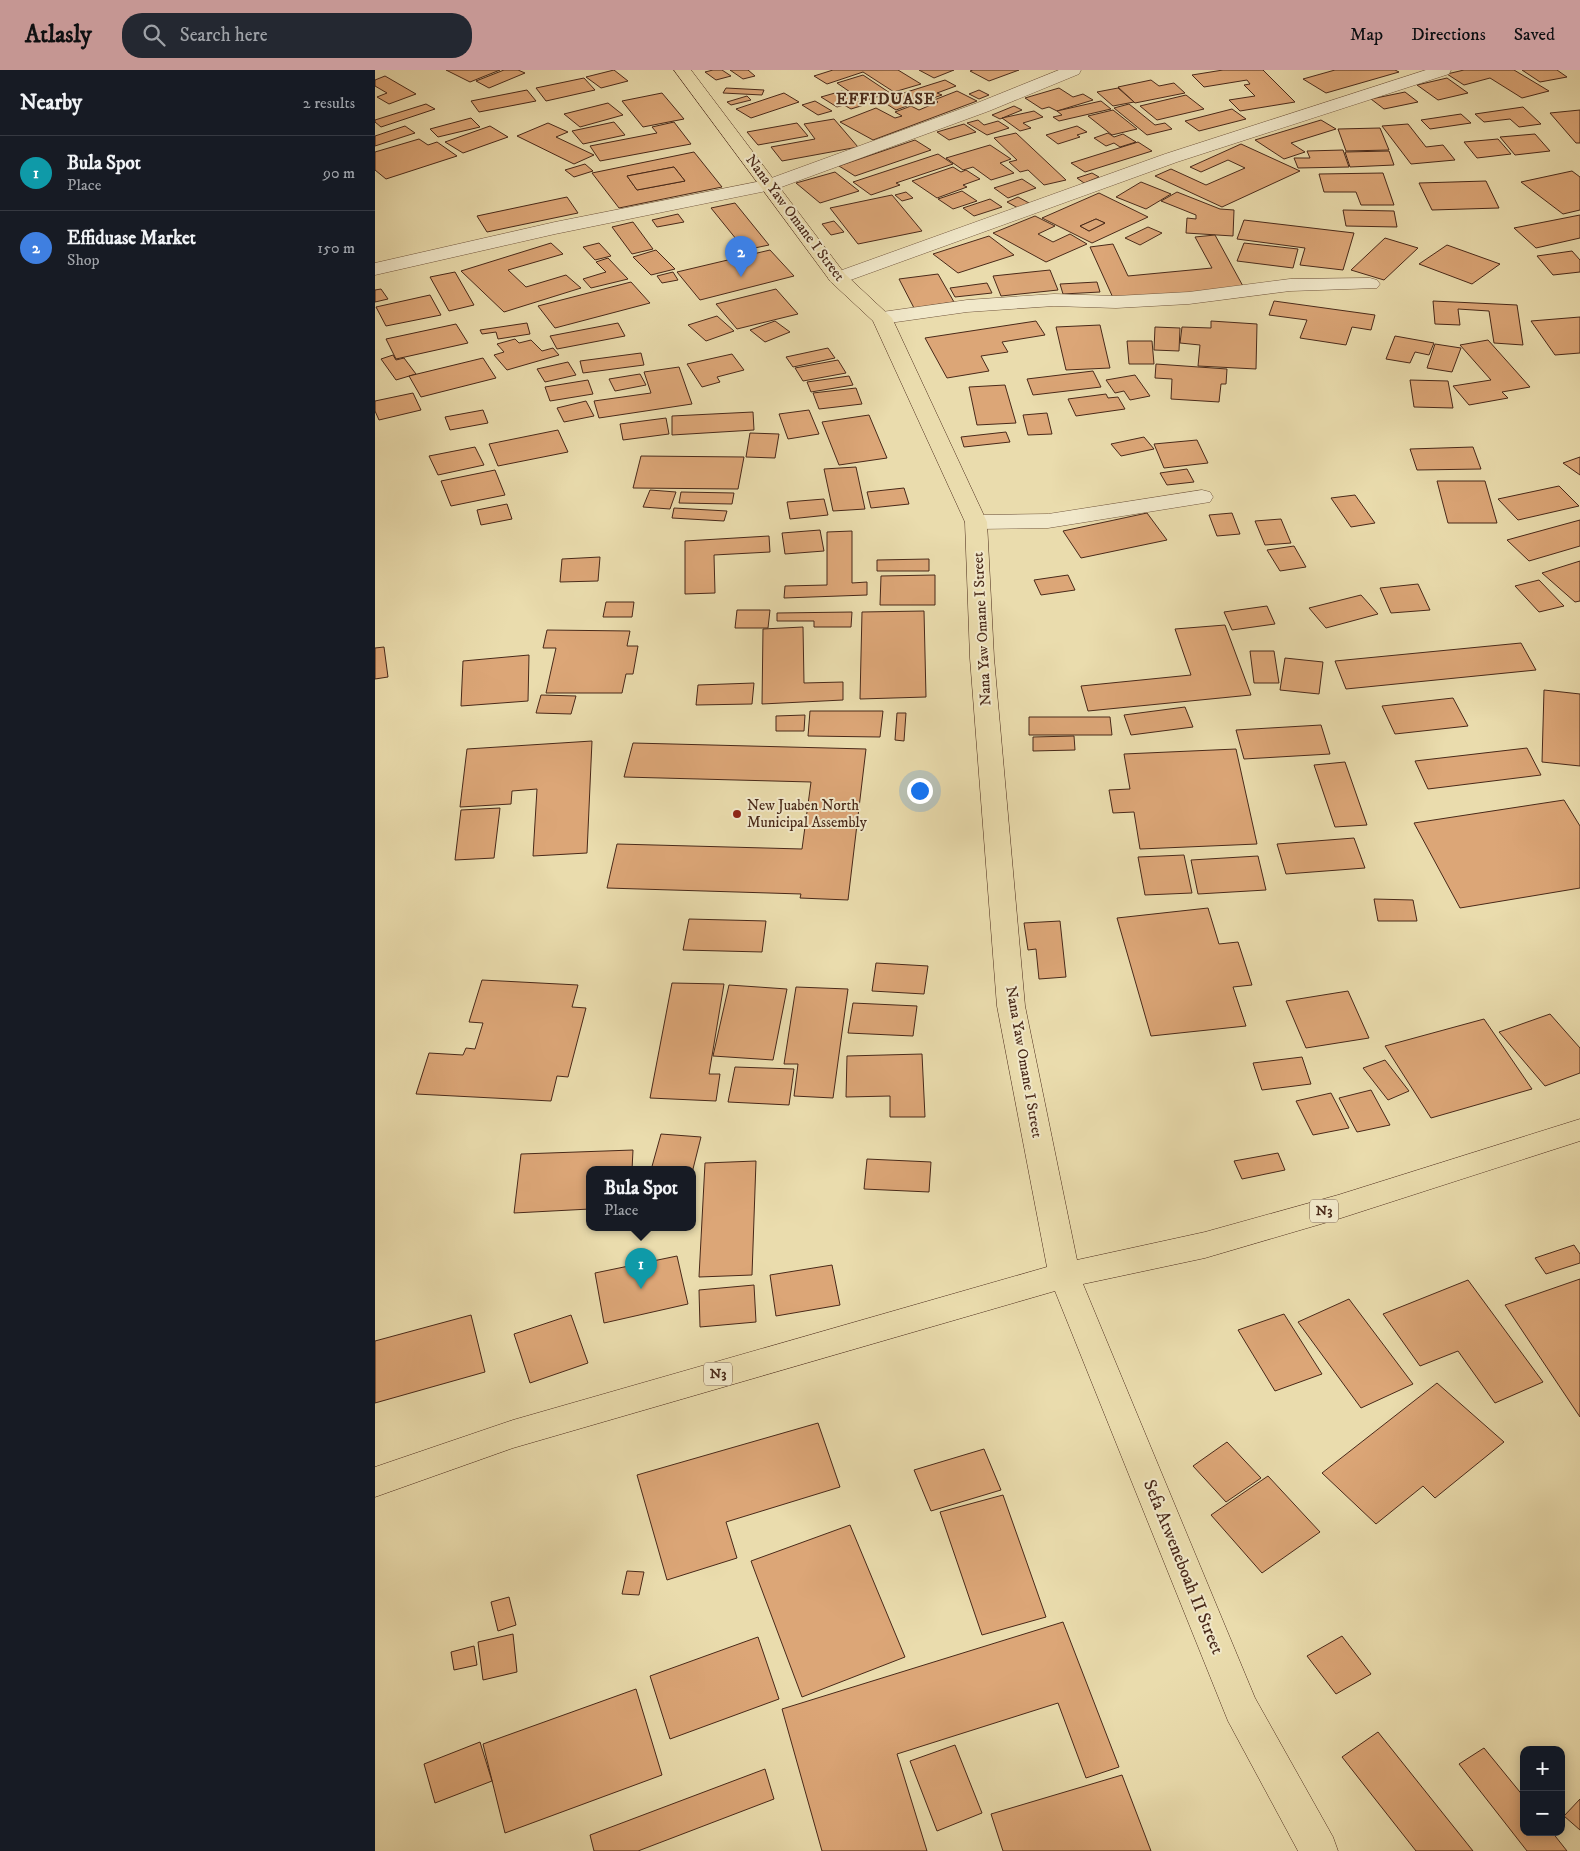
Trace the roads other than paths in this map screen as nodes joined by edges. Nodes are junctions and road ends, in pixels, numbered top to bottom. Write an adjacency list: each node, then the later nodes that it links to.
1 (682, 70): 4 (main road, Nana Yaw Omane I Street)
2 (1073, 70): 4 (street)
3 (1443, 70): 6 (street)
4 (770, 185): 5 (street); 6 (main road, Nana Yaw Omane I Street)
5 (375, 269)
6 (838, 278): 8 (main road, Nana Yaw Omane I Street)
7 (1370, 284): 8 (street)
8 (882, 318): 10 (main road, Nana Yaw Omane I Street)
9 (1202, 497): 10 (street)
10 (976, 522): 12 (main road, Nana Yaw Omane I Street)
11 (1580, 1130): 12 (main road, N3)
12 (1064, 1275): 13 (main road, N3); 14 (main road, Sefa Atweneboah II Street)
13 (375, 1482)
14 (1319, 1851)

